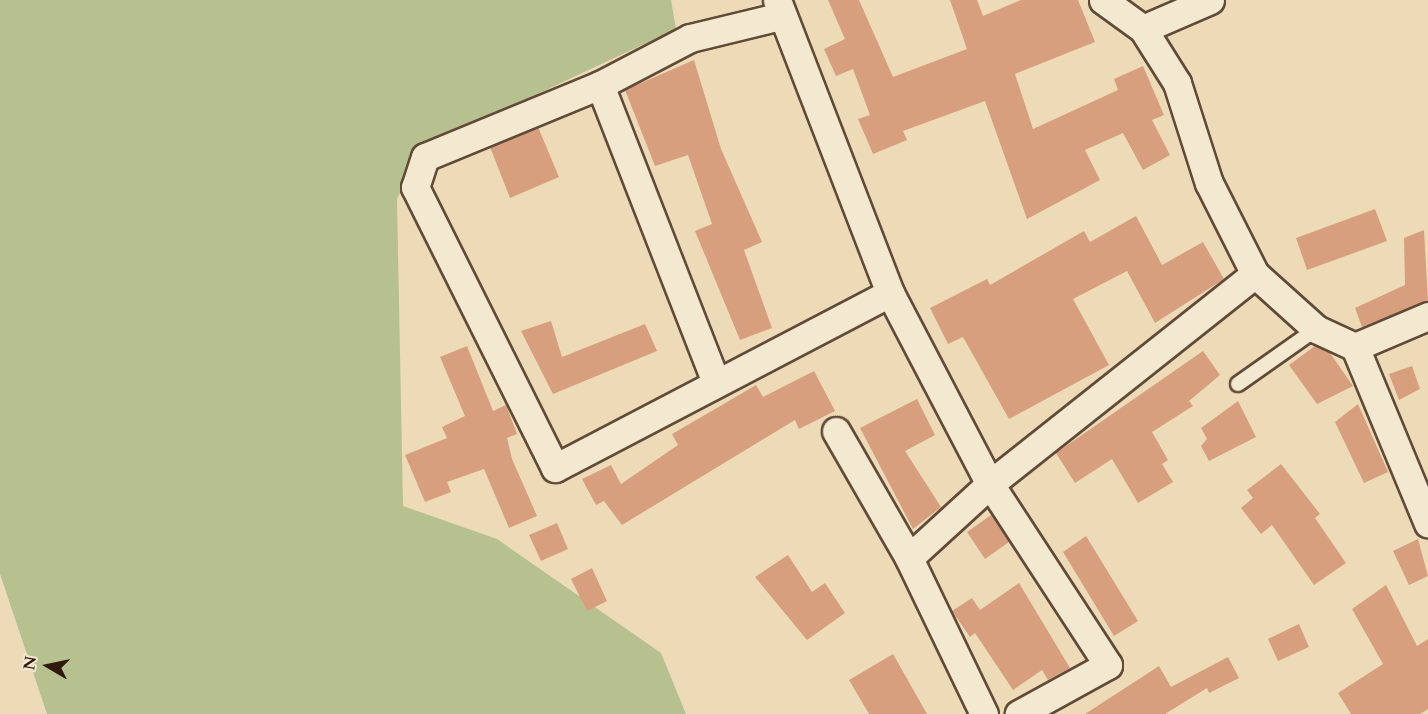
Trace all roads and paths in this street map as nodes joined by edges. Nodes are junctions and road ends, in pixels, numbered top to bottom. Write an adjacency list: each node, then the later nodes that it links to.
1 (1103, 0): 4 (street)
2 (1210, 0): 4 (street)
3 (779, 8): 5 (street); 7 (street)
4 (1143, 29): 6 (street)
5 (600, 85): 11 (street); 11 (street)
6 (1255, 274): 9 (street); 14 (street)
7 (890, 293): 11 (street); 14 (street)
8 (1428, 316): 10 (street)
9 (1316, 329): 10 (street); 12 (lane)
10 (1355, 347): 15 (street)
11 (716, 382)
12 (1238, 384)
13 (836, 431): 16 (street)
14 (990, 484): 16 (street); 18 (street)
15 (1428, 523)
16 (909, 558): 17 (street)
17 (984, 714)
18 (1019, 714)

